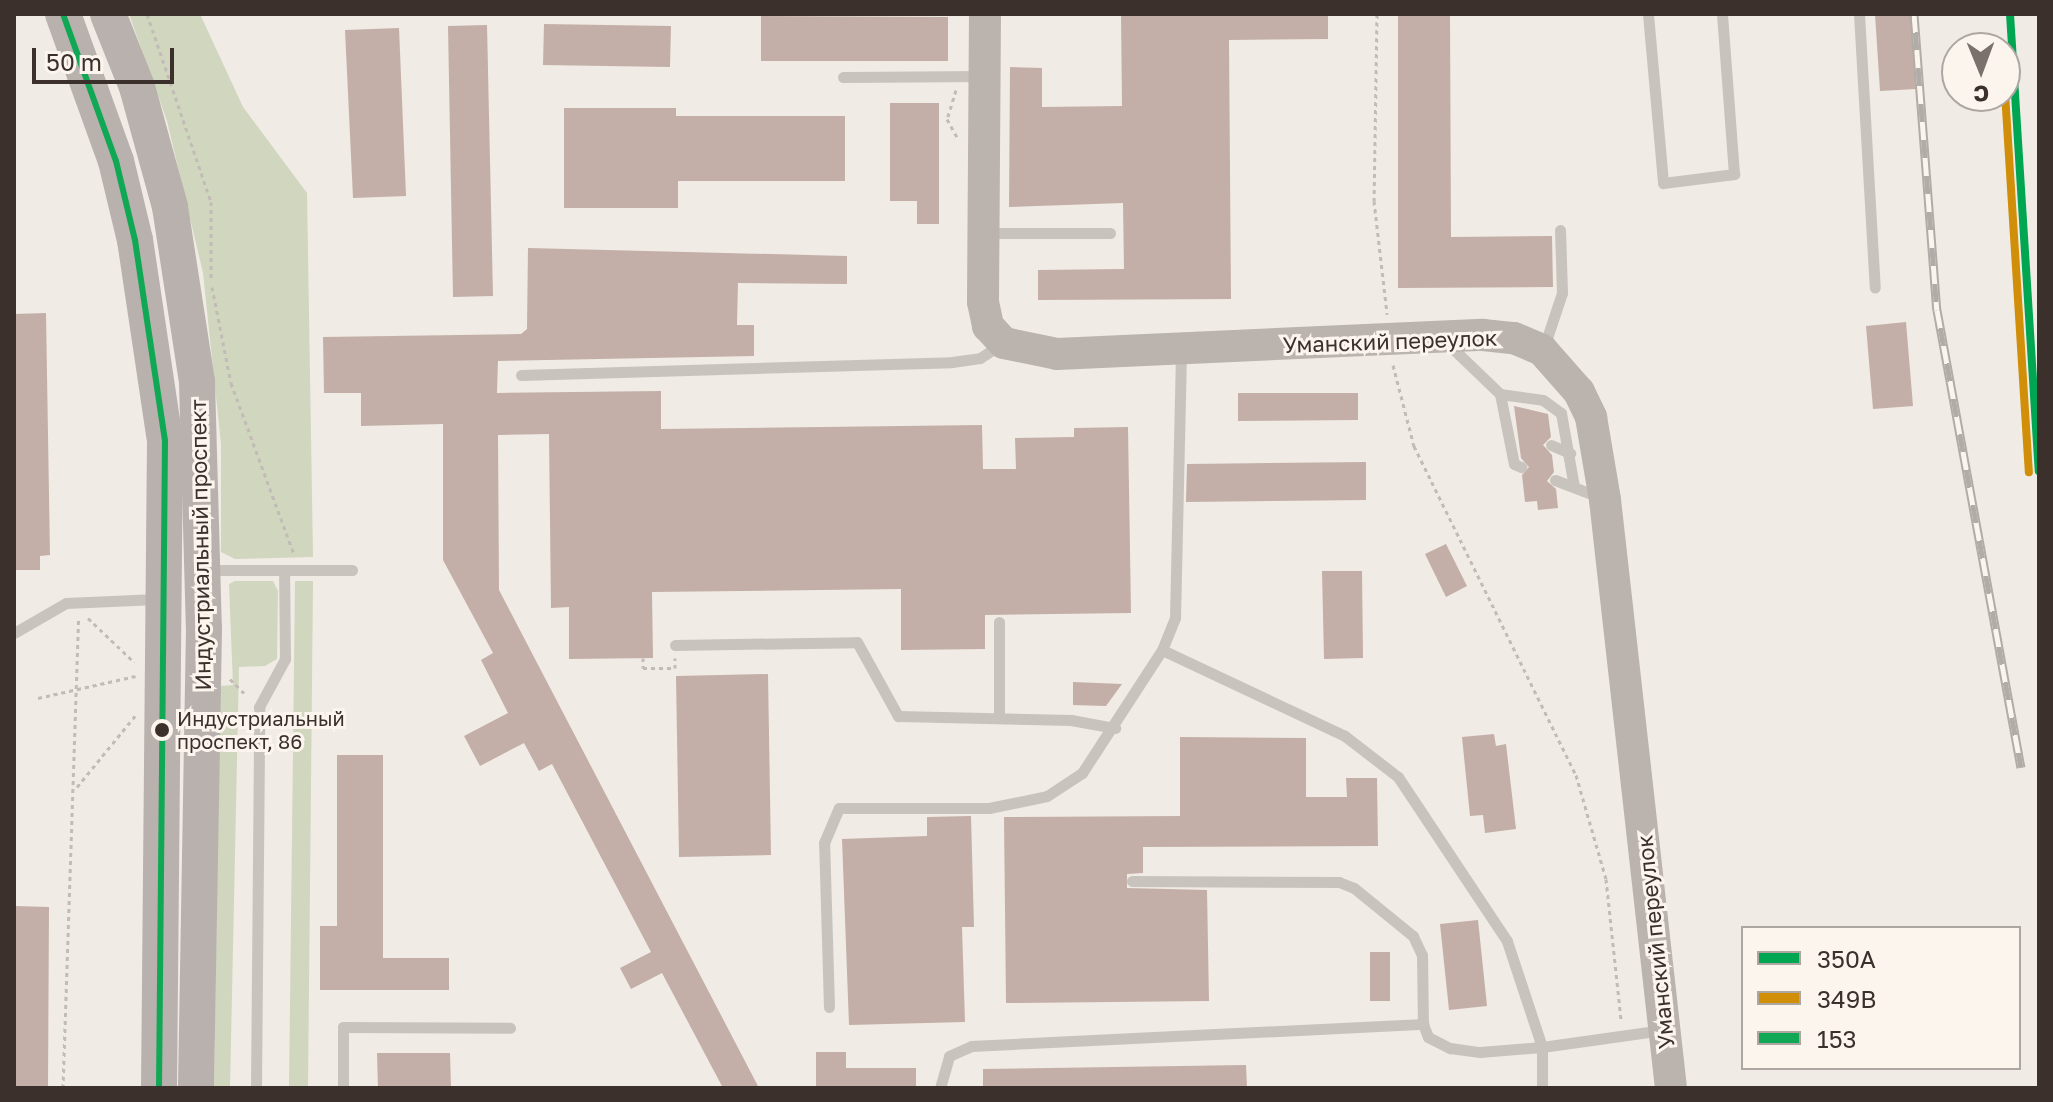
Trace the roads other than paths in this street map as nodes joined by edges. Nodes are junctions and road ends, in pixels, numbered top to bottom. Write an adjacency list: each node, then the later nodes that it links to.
1 (63, 14): 28 (main road, Индустриальный проспект)
2 (108, 14): 25 (main road, Индустриальный проспект)
3 (985, 14): 7 (street)
4 (1648, 14): 5 (lane)
5 (1722, 14)
6 (1859, 14): 12 (lane)
7 (973, 76): 8 (lane); 10 (street)
8 (843, 77)
9 (1560, 230): 16 (lane)
10 (984, 233): 11 (lane); 14 (street)
11 (1110, 233)
12 (1875, 288)
13 (1441, 337): 15 (street, Уманский переулок); 16 (street, Уманский переулок); 18 (lane)
14 (1004, 343): 15 (street, Уманский переулок); 17 (lane)
15 (1181, 349): 32 (lane)
16 (1542, 350): 24 (street, Уманский переулок)
17 (521, 375)
18 (1500, 394): 20 (lane); 21 (lane)
19 (1551, 445): 20 (lane)
20 (1570, 453): 23 (lane)
21 (1521, 467)
22 (1555, 480): 23 (lane)
23 (1574, 487): 24 (lane)
24 (1605, 500): 39 (street, Уманский переулок)
25 (204, 570): 26 (lane); 42 (main road, Индустриальный проспект)
26 (290, 570): 27 (lane); 43 (lane)
27 (352, 570)
28 (166, 599): 30 (lane); 41 (main road, Индустриальный проспект)
29 (999, 622): 33 (lane)
30 (14, 633)
31 (675, 645): 33 (lane)
32 (1162, 650): 34 (lane); 40 (lane)
33 (999, 718): 34 (lane)
34 (1115, 728): 36 (lane)
35 (1132, 881): 37 (lane)
36 (829, 1007)
37 (1423, 1024): 40 (lane); 45 (lane)
38 (510, 1028): 44 (lane)
39 (1665, 1030): 40 (lane); 47 (street, Уманский переулок)
40 (1542, 1047): 46 (lane)
41 (159, 1088)
42 (196, 1088)
43 (256, 1088)
44 (343, 1088)
45 (940, 1088)
46 (1542, 1088)
47 (1671, 1088)

